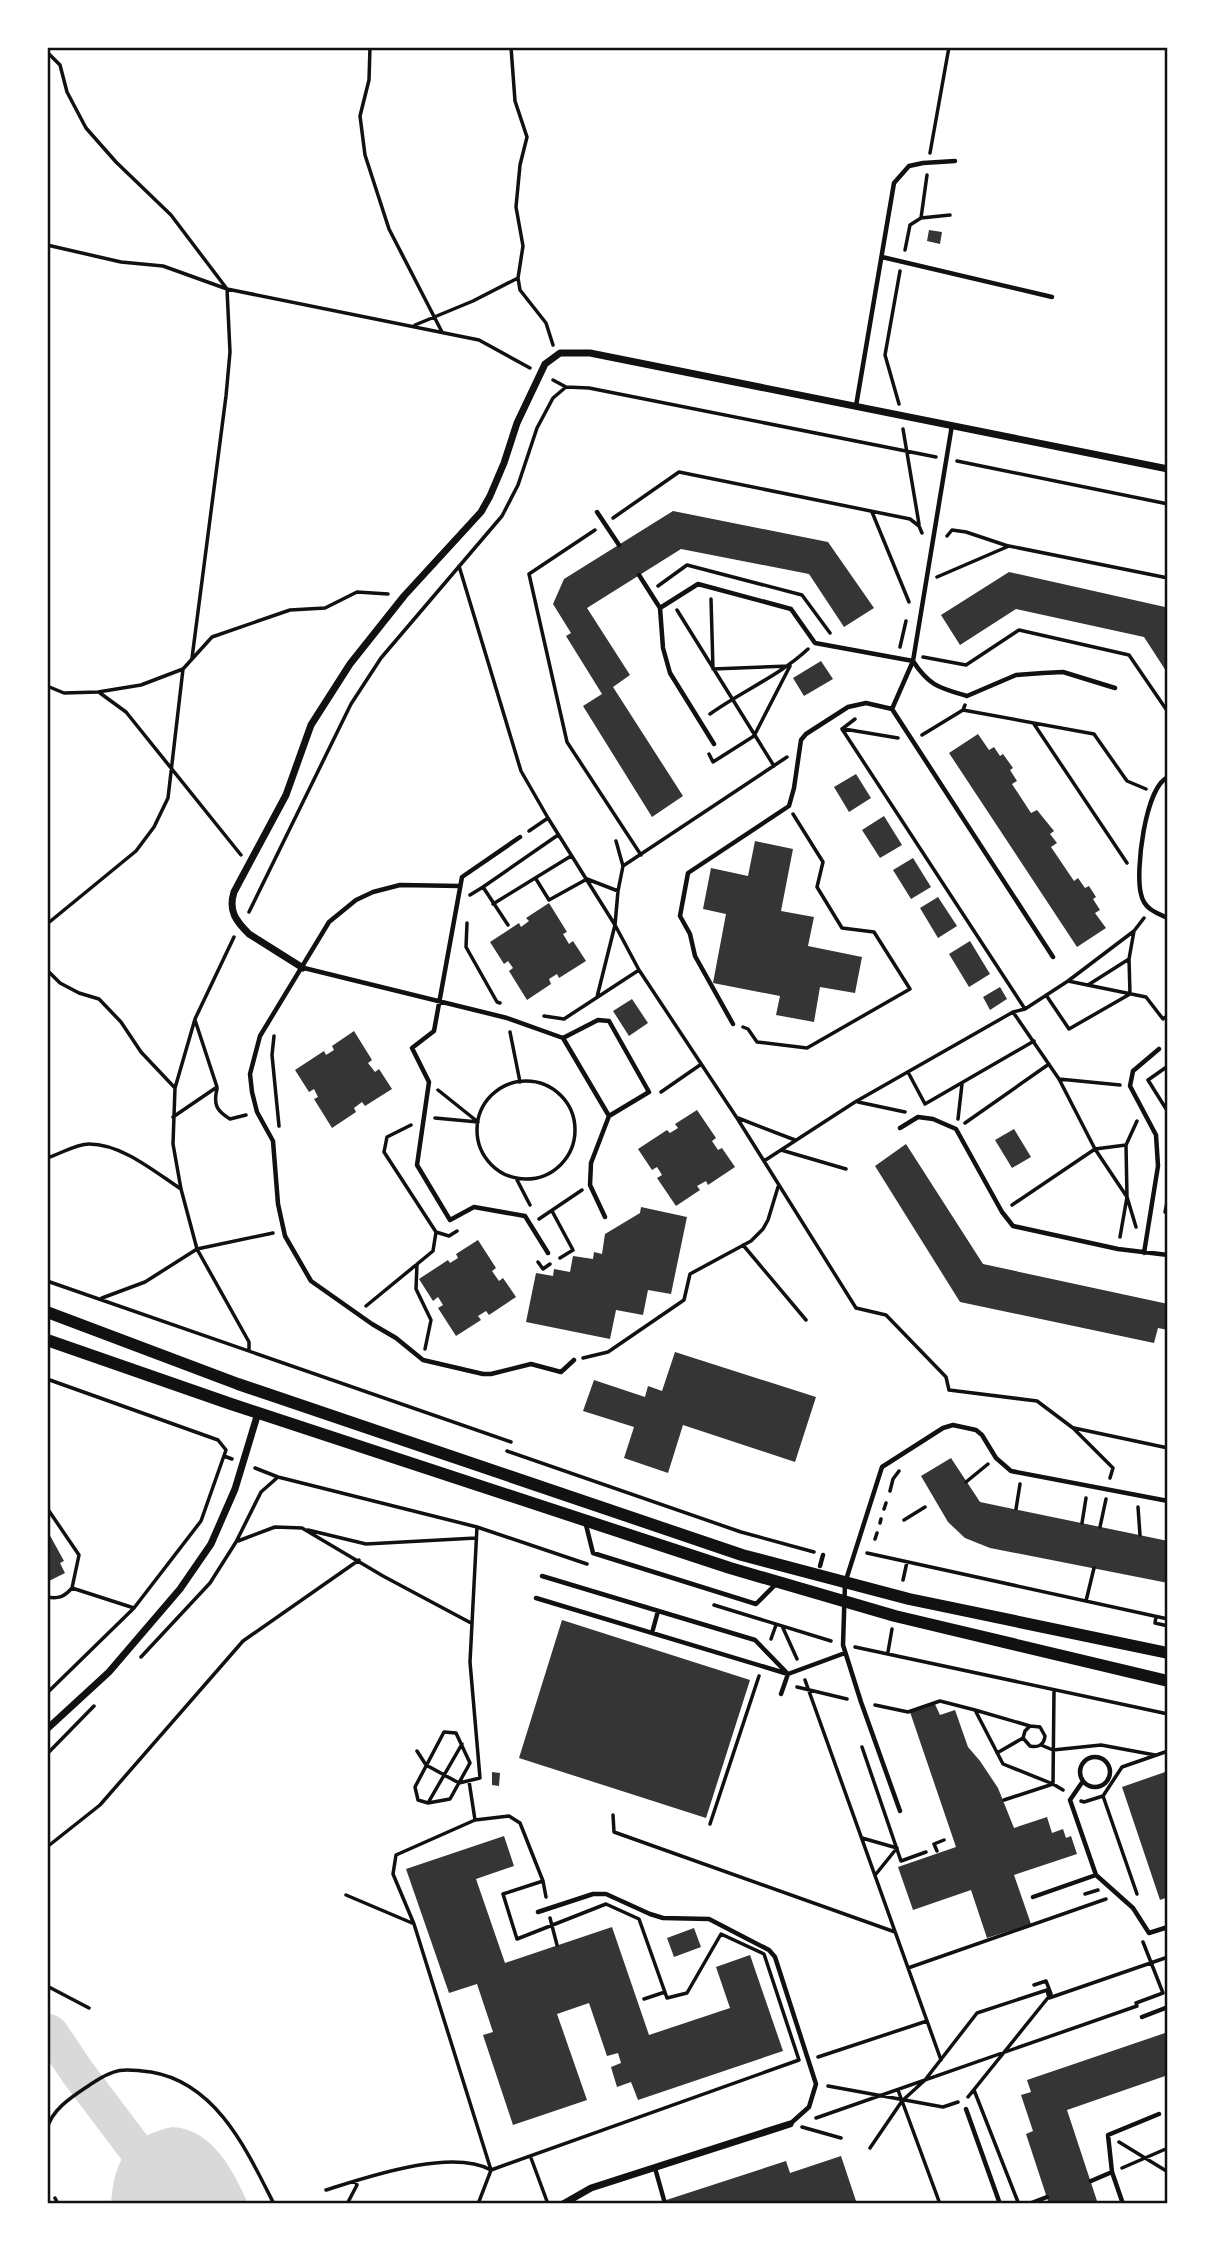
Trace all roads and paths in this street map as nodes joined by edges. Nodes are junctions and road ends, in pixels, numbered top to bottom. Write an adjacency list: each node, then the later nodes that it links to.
1 (370, 47): 15 (path)
2 (511, 47): 12 (path)
3 (949, 47): 6 (path)
4 (47, 52): 13 (path)
5 (955, 160): 6 (lane)
6 (928, 162): 8 (path); 10 (lane)
7 (950, 215): 8 (path)
8 (921, 218): 11 (path)
9 (47, 247): 13 (path)
10 (882, 257): 11 (lane); 21 (lane)
11 (902, 261): 14 (lane); 22 (path)
12 (518, 278): 15 (path); 18 (path)
13 (227, 289): 16 (path); 47 (path)
14 (1052, 297)
15 (433, 318): 16 (path); 17 (path)
16 (413, 326): 17 (path)
17 (442, 332): 19 (path)
18 (560, 353): 19 (street); 21 (street)
19 (541, 373): 20 (path); 39 (street)
20 (566, 387): 24 (path); 33 (path)
21 (856, 406): 22 (street)
22 (901, 415): 23 (street); 24 (path)
23 (952, 425): 25 (lane); 26 (street)
24 (905, 451): 25 (path); 29 (path)
25 (946, 459): 27 (path); 48 (lane)
26 (1168, 469)
27 (1168, 504)
28 (597, 512): 31 (lane)
29 (919, 526)
30 (945, 538): 32 (path)
31 (619, 545)
32 (1009, 546): 34 (path); 36 (path)
33 (459, 566): 75 (path); 96 (path)
34 (937, 569)
35 (639, 575): 38 (lane)
36 (1168, 578)
37 (710, 586): 40 (lane); 44 (lane); 50 (path)
38 (650, 592): 41 (lane); 43 (path)
39 (404, 596): 47 (path); 80 (street)
40 (671, 602): 41 (lane); 50 (path)
41 (660, 608): 62 (lane)
42 (907, 615): 45 (path)
43 (834, 638)
44 (815, 643): 48 (lane); 49 (path)
45 (900, 649)
46 (920, 656): 60 (path)
47 (192, 658): 51 (path)
48 (913, 661): 55 (lane); 58 (lane)
49 (790, 666): 50 (path); 56 (path); 65 (path)
50 (713, 669): 56 (path)
51 (183, 670): 54 (path); 71 (path)
52 (47, 686): 54 (path)
53 (1115, 688): 55 (lane)
54 (98, 692): 71 (path)
55 (967, 696): 59 (path)
56 (731, 699): 62 (path); 65 (path)
57 (975, 705): 59 (path)
58 (892, 709): 66 (lane); 68 (lane)
59 (963, 710): 63 (path); 66 (path)
60 (1168, 712)
61 (855, 719): 64 (path)
62 (700, 722): 67 (lane)
63 (1033, 723): 73 (path); 84 (path)
64 (842, 729): 66 (path); 112 (path)
65 (754, 736): 69 (path); 70 (path)
66 (912, 741): 100 (lane)
67 (714, 744)
68 (799, 750): 70 (path); 74 (lane)
69 (706, 751)
70 (774, 766): 81 (path)
71 (172, 767): 80 (path); 93 (path)
72 (1168, 777): 73 (lane)
73 (1154, 792): 84 (lane)
74 (789, 806): 118 (lane); 118 (path)
75 (548, 818): 76 (path); 77 (path)
76 (558, 835): 79 (path); 86 (path)
77 (520, 837): 85 (lane)
78 (616, 841): 81 (path)
79 (571, 856): 82 (path); 83 (path)
80 (248, 865): 96 (street)
81 (623, 866): 87 (path)
82 (536, 879): 83 (path); 89 (path)
83 (587, 879): 87 (path); 95 (path)
84 (1140, 882): 90 (lane)
85 (460, 886): 102 (lane); 110 (lane)
86 (483, 887): 88 (path); 89 (path)
87 (618, 891): 95 (path)
88 (469, 896)
89 (494, 904): 94 (path)
90 (1150, 911): 91 (lane); 97 (path)
91 (1168, 918)
92 (468, 921): 111 (path)
93 (47, 924)
94 (508, 925)
95 (615, 925): 104 (path); 109 (path)
96 (242, 926): 98 (path); 102 (street)
97 (1134, 932): 101 (path); 105 (path)
98 (233, 940): 99 (path); 117 (path)
99 (244, 946)
100 (1054, 957)
101 (1129, 959): 106 (path); 107 (path)
102 (303, 968): 110 (lane); 177 (lane)
103 (47, 970): 134 (path)
104 (639, 970): 109 (path); 124 (path)
105 (1068, 981): 106 (path); 108 (path)
106 (1088, 985): 107 (path)
107 (1130, 994): 108 (path); 114 (path)
108 (1046, 995): 112 (path)
109 (597, 998): 115 (path)
110 (439, 1001): 116 (lane); 129 (lane)
111 (508, 1006)
112 (1025, 1009): 113 (path)
113 (1013, 1012): 121 (path); 126 (path)
114 (1168, 1015)
115 (541, 1016)
116 (507, 1018): 120 (lane); 130 (path)
117 (195, 1019): 133 (path); 134 (path)
118 (733, 1024)
119 (276, 1028): 150 (path)
120 (563, 1038): 135 (lane); 142 (lane)
121 (1034, 1041): 123 (path); 131 (path)
122 (1159, 1049): 132 (lane)
123 (1049, 1064): 127 (path); 149 (path)
124 (700, 1065): 135 (path); 146 (path)
125 (1168, 1066): 128 (path)
126 (908, 1073): 136 (path); 137 (path)
127 (1059, 1079): 132 (path); 153 (path)
128 (1148, 1080): 132 (path); 141 (path)
129 (429, 1082): 145 (lane); 147 (path)
130 (520, 1082): 147 (path); 158 (path)
131 (962, 1084): 137 (path); 149 (path)
132 (1129, 1086): 139 (lane)
133 (217, 1087): 143 (path); 144 (path)
134 (175, 1088): 143 (path)
135 (649, 1092): 142 (lane)
136 (855, 1102): 140 (path); 151 (path)
137 (925, 1104): 138 (path)
138 (916, 1108)
139 (1143, 1108): 152 (path); 171 (lane)
140 (908, 1112)
141 (1168, 1112)
142 (609, 1115): 159 (lane)
143 (173, 1116): 161 (path)
144 (239, 1118)
145 (424, 1118): 147 (path); 170 (lane)
146 (737, 1118): 151 (path); 156 (path)
147 (478, 1122): 158 (path)
148 (900, 1128): 149 (lane)
149 (956, 1129): 163 (lane)
150 (280, 1133)
151 (795, 1140): 154 (path)
152 (1126, 1145): 153 (path); 162 (path)
153 (1095, 1149): 162 (path); 163 (path)
154 (780, 1150): 156 (path); 157 (path)
155 (47, 1158): 161 (path)
156 (764, 1161): 160 (path)
157 (846, 1170)
158 (516, 1178): 159 (path)
159 (590, 1185): 164 (lane)
160 (778, 1187): 167 (path); 186 (path)
161 (181, 1189): 168 (path)
162 (1127, 1197): 169 (path)
163 (1002, 1212): 169 (lane)
164 (605, 1217)
165 (436, 1232): 173 (path)
166 (243, 1241): 168 (path)
167 (744, 1245): 178 (path); 182 (path)
168 (197, 1249): 175 (path); 180 (path)
169 (1118, 1249): 171 (lane)
170 (548, 1253)
171 (1144, 1253): 172 (lane)
172 (1168, 1255)
173 (417, 1264): 177 (path); 181 (path)
174 (47, 1281): 175 (path)
175 (100, 1299): 180 (path)
176 (47, 1312): 184 (main road)
177 (356, 1314): 181 (lane)
178 (806, 1320)
179 (47, 1340): 185 (main road)
180 (249, 1351): 187 (path)
181 (423, 1360): 182 (lane)
182 (574, 1360)
183 (47, 1379): 226 (path)
184 (264, 1393): 185 (main road); 220 (main road)
185 (258, 1413): 205 (main road); 251 (street)
186 (1073, 1428): 188 (path); 194 (path)
187 (511, 1442)
188 (1168, 1448)
189 (507, 1451): 214 (path)
190 (984, 1454): 191 (path)
191 (990, 1462)
192 (906, 1467): 195 (path)
193 (1021, 1481): 202 (path)
194 (1108, 1489): 197 (lane); 207 (path); 213 (lane)
195 (890, 1491)
196 (1086, 1494): 206 (path)
197 (1168, 1501)
198 (886, 1503): 201 (path)
199 (925, 1507): 204 (path)
200 (1138, 1507): 210 (path)
201 (884, 1509)
202 (1016, 1509)
203 (48, 1512): 221 (path)
204 (904, 1520)
205 (585, 1521): 219 (main road); 219 (lane)
206 (1082, 1523)
207 (1100, 1527)
208 (302, 1528): 211 (path); 211 (path); 215 (path)
209 (877, 1533): 212 (path)
210 (1140, 1535)
211 (475, 1538): 231 (path)
212 (875, 1539)
213 (855, 1549): 220 (lane); 225 (path)
214 (823, 1555): 216 (lane)
215 (359, 1560): 231 (path); 277 (path)
216 (820, 1566)
217 (1094, 1568): 225 (path)
218 (542, 1576): 227 (lane)
219 (778, 1582): 224 (main road)
220 (845, 1583): 224 (lane); 237 (main road)
221 (72, 1588): 222 (path); 226 (path)
222 (47, 1597)
223 (536, 1598): 234 (lane)
224 (844, 1601): 235 (lane); 241 (main road)
225 (1086, 1601): 228 (path)
226 (134, 1608): 243 (path)
227 (659, 1611): 234 (lane); 239 (lane)
228 (1157, 1616): 229 (path); 232 (path)
229 (1168, 1619)
230 (759, 1620): 233 (path)
231 (471, 1623): 263 (path)
232 (1168, 1626)
233 (783, 1627): 235 (path); 238 (path)
234 (652, 1633): 239 (lane)
235 (843, 1645): 236 (lane); 242 (path)
236 (845, 1653): 238 (lane); 271 (lane)
237 (1168, 1653)
238 (802, 1669): 239 (lane); 275 (path)
239 (788, 1674): 244 (lane)
240 (758, 1678): 274 (path)
241 (1168, 1681)
242 (1054, 1690): 249 (path); 256 (path)
243 (47, 1693)
244 (780, 1694)
245 (846, 1698): 247 (path)
246 (975, 1710): 248 (path); 250 (path); 259 (path)
247 (850, 1711)
248 (907, 1712)
249 (1168, 1714)
250 (1030, 1726): 253 (path); 255 (path)
251 (47, 1729)
252 (859, 1736): 278 (path)
253 (1023, 1738): 255 (path); 259 (path)
254 (462, 1743): 261 (path); 262 (path); 265 (path)
255 (1041, 1745): 256 (path)
256 (1052, 1750): 260 (path); 266 (path)
257 (417, 1751): 261 (path)
258 (1168, 1751): 260 (path)
259 (997, 1753): 266 (path)
260 (1156, 1755): 268 (path)
261 (426, 1765): 262 (path); 270 (path)
262 (444, 1774): 265 (path); 270 (path)
263 (469, 1780): 265 (path); 273 (path)
264 (1083, 1781): 264 (lane); 267 (lane)
265 (459, 1783): 270 (path)
266 (1053, 1784): 267 (path); 269 (path)
267 (1072, 1795): 268 (path); 282 (lane)
268 (1103, 1796): 284 (path)
269 (1004, 1800)
270 (428, 1803)
271 (900, 1811)
272 (613, 1815): 290 (path)
273 (475, 1821): 288 (path); 296 (path)
274 (710, 1824)
275 (862, 1838): 278 (path); 281 (path)
276 (944, 1840): 280 (path)
277 (47, 1847)
278 (897, 1848): 279 (path); 281 (path)
279 (926, 1852)
280 (937, 1852)
281 (875, 1875): 290 (path)
282 (1096, 1875): 285 (lane); 289 (lane)
283 (346, 1895): 288 (path)
284 (1138, 1895)
285 (1033, 1897)
286 (1108, 1898): 293 (path)
287 (537, 1912): 305 (lane)
288 (414, 1924): 328 (path)
289 (1168, 1927)
290 (895, 1932): 293 (path)
291 (1168, 1957): 292 (path)
292 (1152, 1962): 298 (path); 303 (path)
293 (908, 1968): 302 (path)
294 (1034, 1985): 298 (path)
295 (47, 1986): 300 (path)
296 (665, 1992): 297 (path); 304 (path)
297 (644, 1998)
298 (1049, 1998): 303 (path); 306 (path)
299 (1168, 2007): 301 (lane)
300 (89, 2008)
301 (1142, 2017)
302 (927, 2020): 305 (path); 306 (path)
303 (1007, 2051): 307 (path); 310 (path)
304 (799, 2060): 305 (path); 325 (path)
305 (808, 2060): 308 (lane)
306 (941, 2060): 307 (path)
307 (925, 2080): 309 (path); 313 (path)
308 (816, 2084): 311 (path); 319 (lane)
309 (898, 2090): 311 (path); 313 (path)
310 (974, 2090): 312 (path); 345 (path)
311 (880, 2096): 313 (path); 317 (path)
312 (965, 2099)
313 (902, 2101): 314 (path); 323 (path); 343 (path)
314 (943, 2107)
315 (966, 2109): 344 (lane)
316 (1159, 2114): 321 (lane)
317 (816, 2118)
318 (48, 2121): 320 (path); 338 (path)
319 (790, 2124): 322 (path); 327 (street)
320 (47, 2129)
321 (1108, 2135): 326 (path); 329 (lane)
322 (841, 2138)
323 (870, 2148)
324 (1168, 2148): 326 (path)
325 (531, 2158): 328 (path); 341 (path)
326 (1145, 2158): 329 (path); 330 (path)
327 (654, 2167): 336 (lane); 342 (street)
328 (491, 2170): 331 (path); 340 (path)
329 (1112, 2172): 332 (lane); 347 (lane)
330 (1168, 2172)
331 (355, 2181): 333 (path); 339 (path)
332 (1091, 2181)
333 (326, 2190)
334 (1047, 2197): 346 (lane)
335 (55, 2198): 337 (path)
336 (664, 2200)
337 (58, 2204)
338 (274, 2204)
339 (347, 2204)
340 (478, 2204)
341 (548, 2204)
342 (563, 2204)
343 (940, 2204)
344 (1000, 2204)
345 (1019, 2204)
346 (1029, 2204)
347 (1123, 2204)

